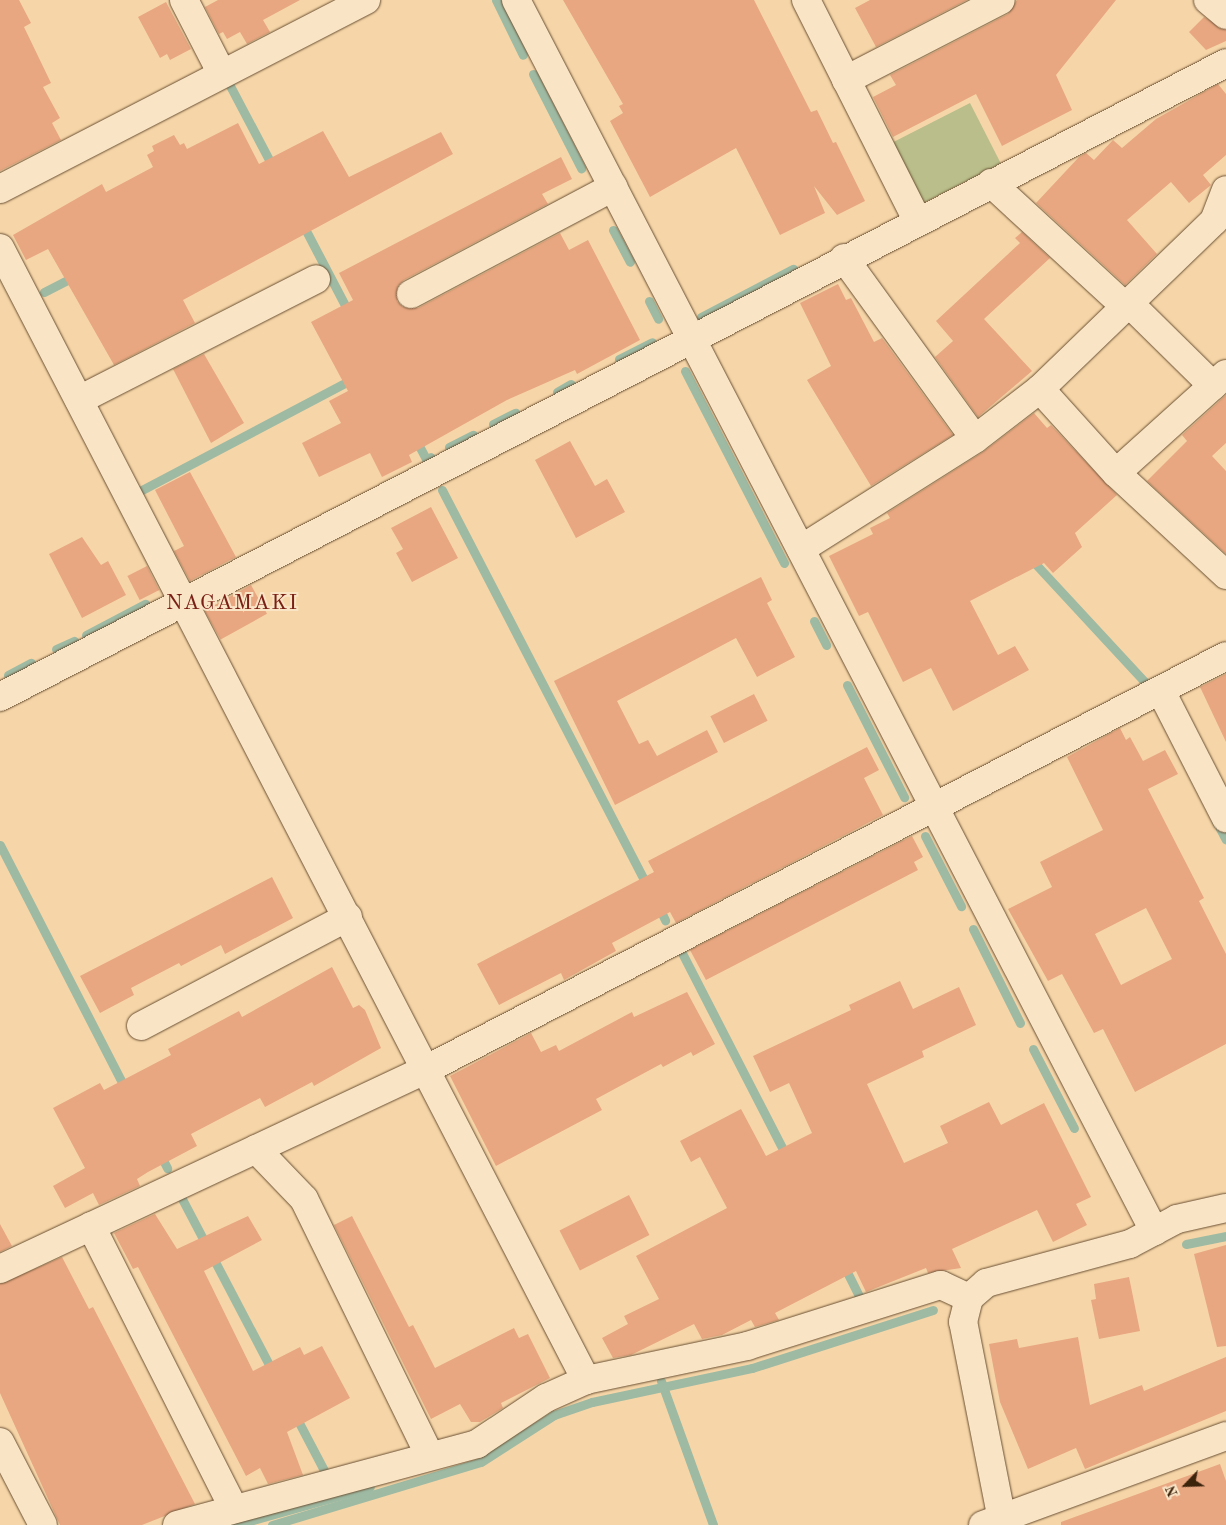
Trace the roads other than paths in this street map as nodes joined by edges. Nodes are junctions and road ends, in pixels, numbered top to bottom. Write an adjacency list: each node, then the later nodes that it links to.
1 (184, 0): 9 (street)
2 (366, 0): 9 (street)
3 (516, 0): 12 (street)
4 (806, 0): 10 (street)
5 (1001, 0): 10 (street)
6 (1208, 0): 7 (street)
7 (1226, 15)
8 (1226, 62): 11 (street)
9 (222, 74): 13 (street)
10 (846, 80): 15 (street)
11 (991, 182): 15 (street); 20 (street)
12 (613, 187): 19 (street); 21 (street)
13 (0, 188)
14 (1226, 190): 20 (street)
15 (918, 220): 17 (street)
16 (0, 248): 24 (street)
17 (844, 258): 21 (street); 25 (street)
18 (316, 279): 24 (street)
19 (411, 294)
20 (1129, 306): 22 (street); 23 (street)
21 (691, 336): 27 (street); 29 (street)
22 (1219, 380): 26 (street)
23 (1040, 389): 25 (street); 26 (street)
24 (79, 400): 29 (street)
25 (975, 439): 27 (street)
26 (1116, 473): 28 (street)
27 (801, 549): 33 (street)
28 (1226, 575)
29 (183, 601): 31 (street); 35 (street)
30 (1226, 656): 32 (street)
31 (2, 690)
32 (1162, 691): 33 (street); 34 (street)
33 (934, 806): 37 (street); 41 (street)
34 (1226, 818)
35 (348, 917): 36 (street); 37 (street)
36 (142, 1026)
37 (427, 1069): 38 (street); 44 (street)
38 (256, 1149): 40 (street); 47 (street)
39 (1226, 1208): 41 (street)
40 (91, 1226): 42 (street); 48 (street)
41 (1154, 1231): 43 (street)
42 (0, 1269)
43 (969, 1298): 44 (street); 49 (street)
44 (586, 1380): 47 (street)
45 (1226, 1436): 49 (street)
46 (0, 1442): 50 (street)
47 (430, 1456): 48 (street)
48 (234, 1509): 51 (street)
49 (996, 1523)
50 (43, 1525)
51 (177, 1525)

